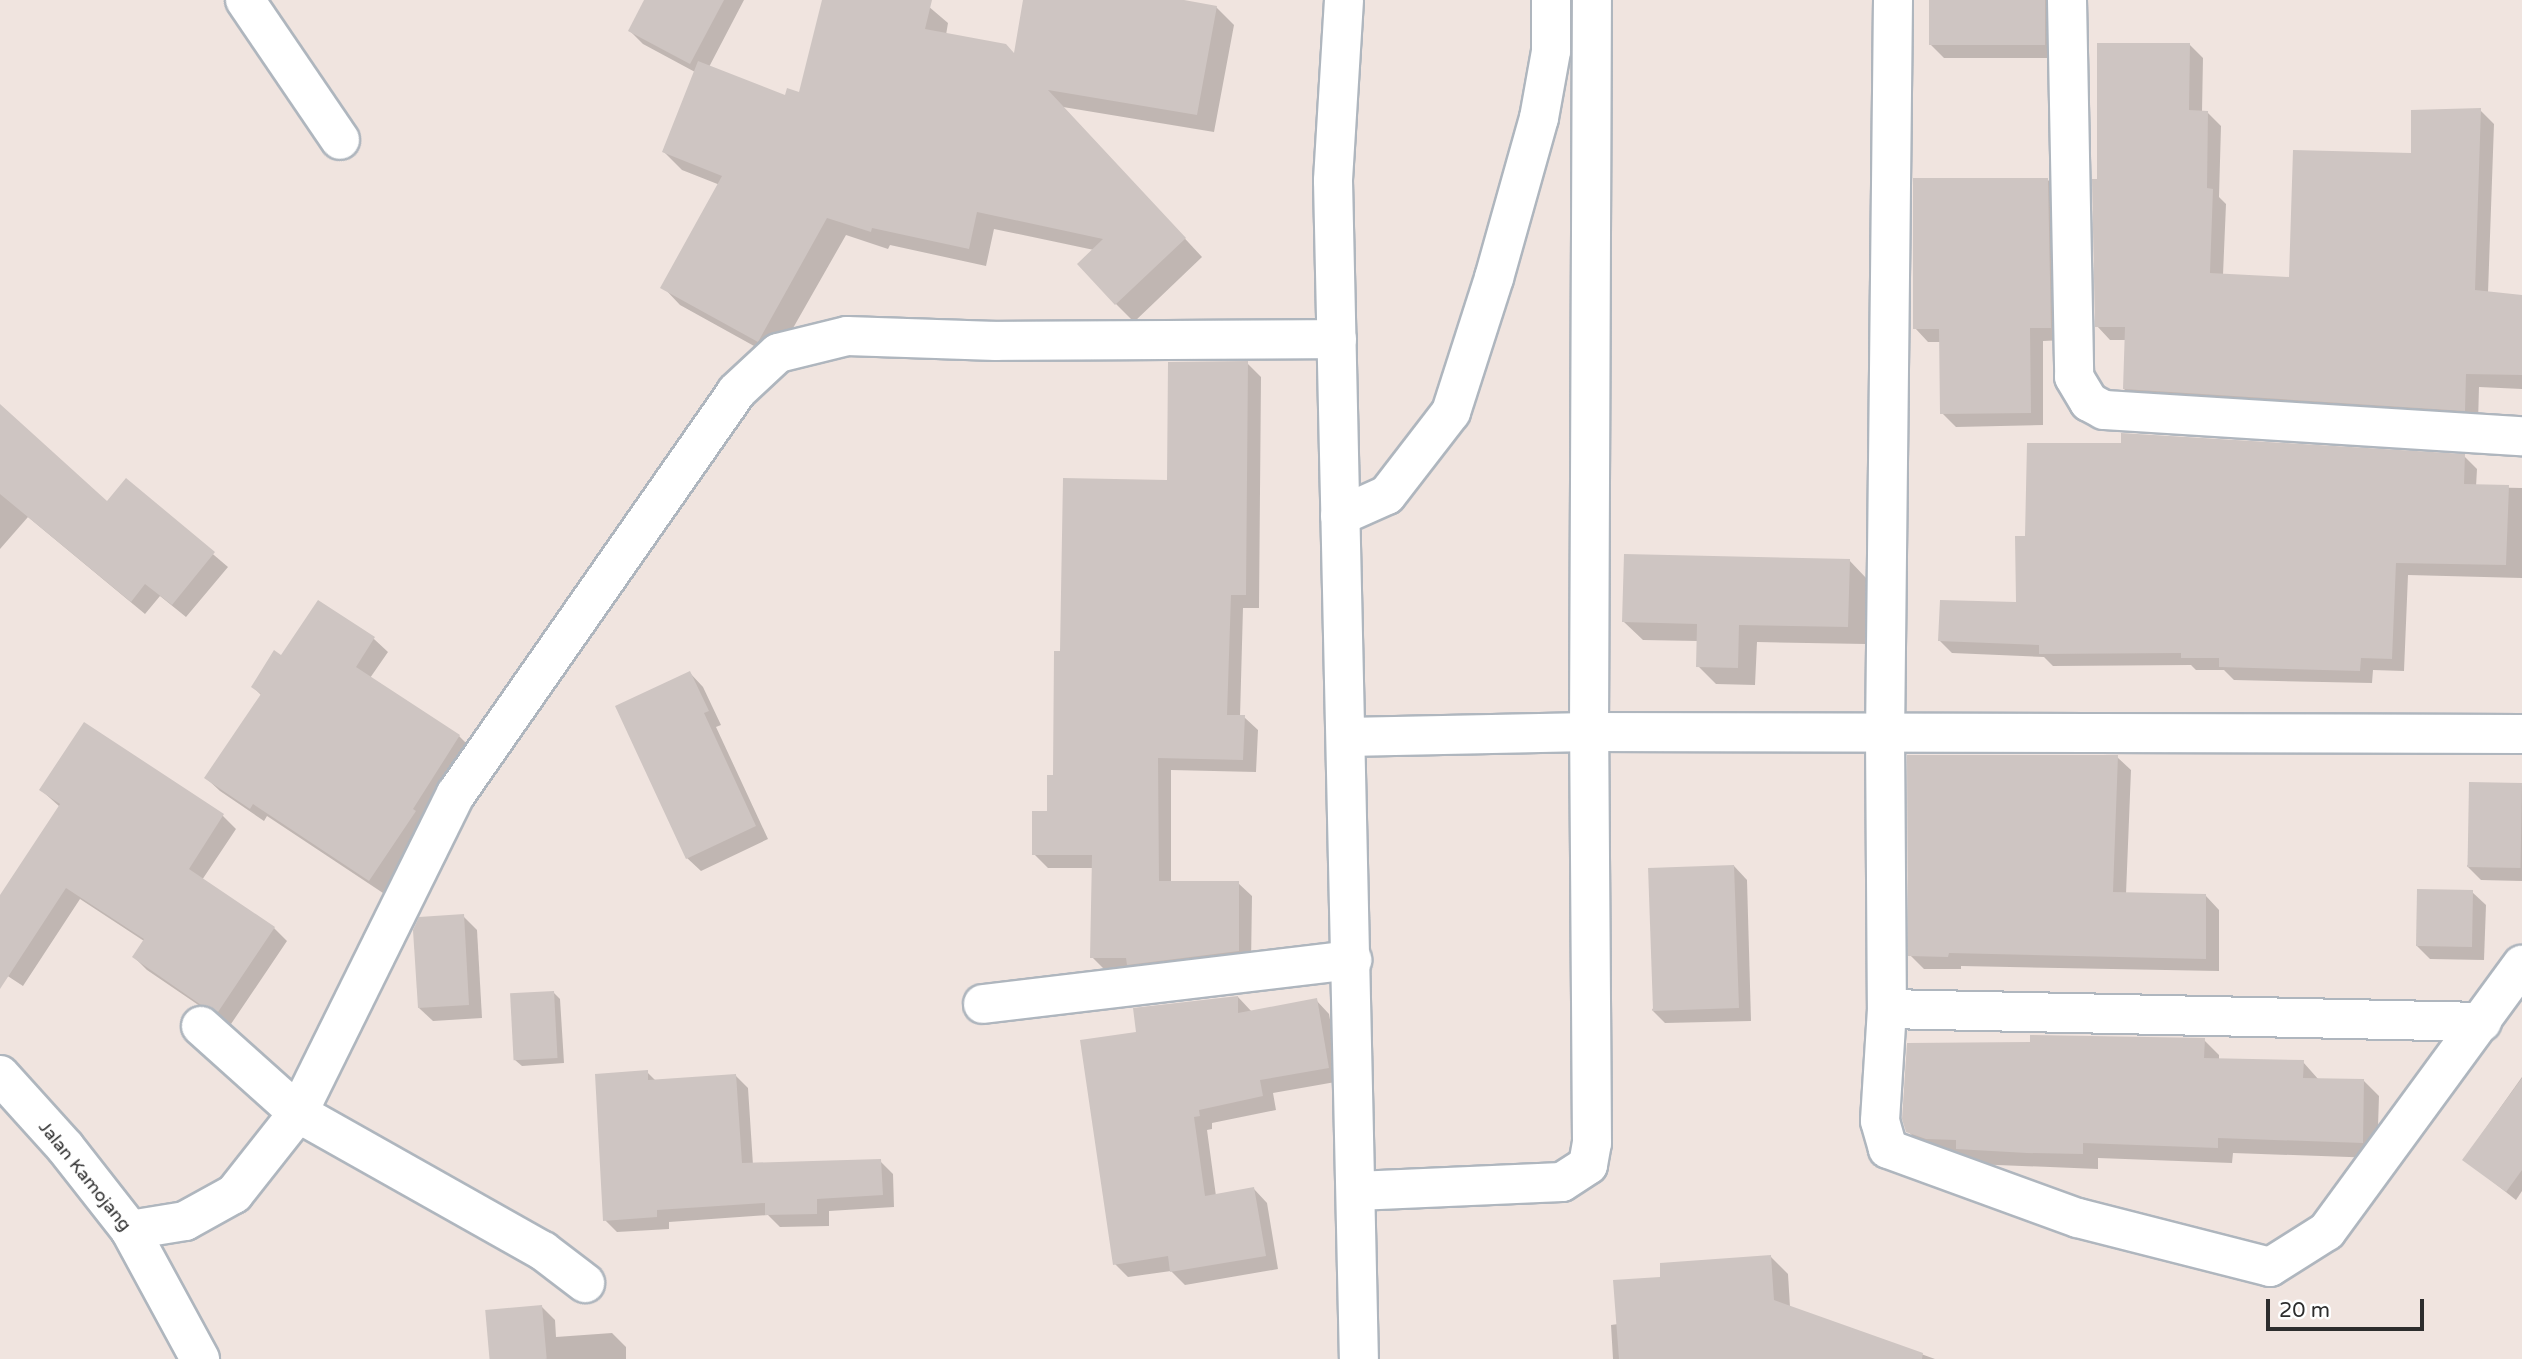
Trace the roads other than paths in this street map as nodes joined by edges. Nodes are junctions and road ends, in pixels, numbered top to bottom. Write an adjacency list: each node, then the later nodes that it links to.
1 (245, 0): 7 (street)
2 (1344, 0): 8 (street)
3 (1551, 0): 10 (street)
4 (1592, 0): 11 (street)
5 (1893, 0): 12 (street)
6 (2067, 0): 9 (street)
7 (340, 140)
8 (1337, 339): 10 (street); 22 (street)
9 (2522, 436)
10 (1340, 516): 14 (street)
11 (1589, 732): 12 (street); 14 (street); 23 (street)
12 (1885, 734): 13 (street); 18 (street)
13 (2522, 734)
14 (1346, 737): 15 (street)
15 (1352, 960): 17 (street); 23 (street)
16 (2522, 965): 19 (street)
17 (983, 1004)
18 (1887, 1009): 19 (street); 19 (street)
19 (2482, 1022)
20 (201, 1026): 22 (street)
21 (0, 1075): 24 (street, Jalan Kamojang)
22 (298, 1113): 24 (street); 25 (street)
23 (1356, 1191): 27 (street)
24 (130, 1230): 26 (street, Jalan Kamojang)
25 (585, 1283)
26 (200, 1359)
27 (1359, 1359)

